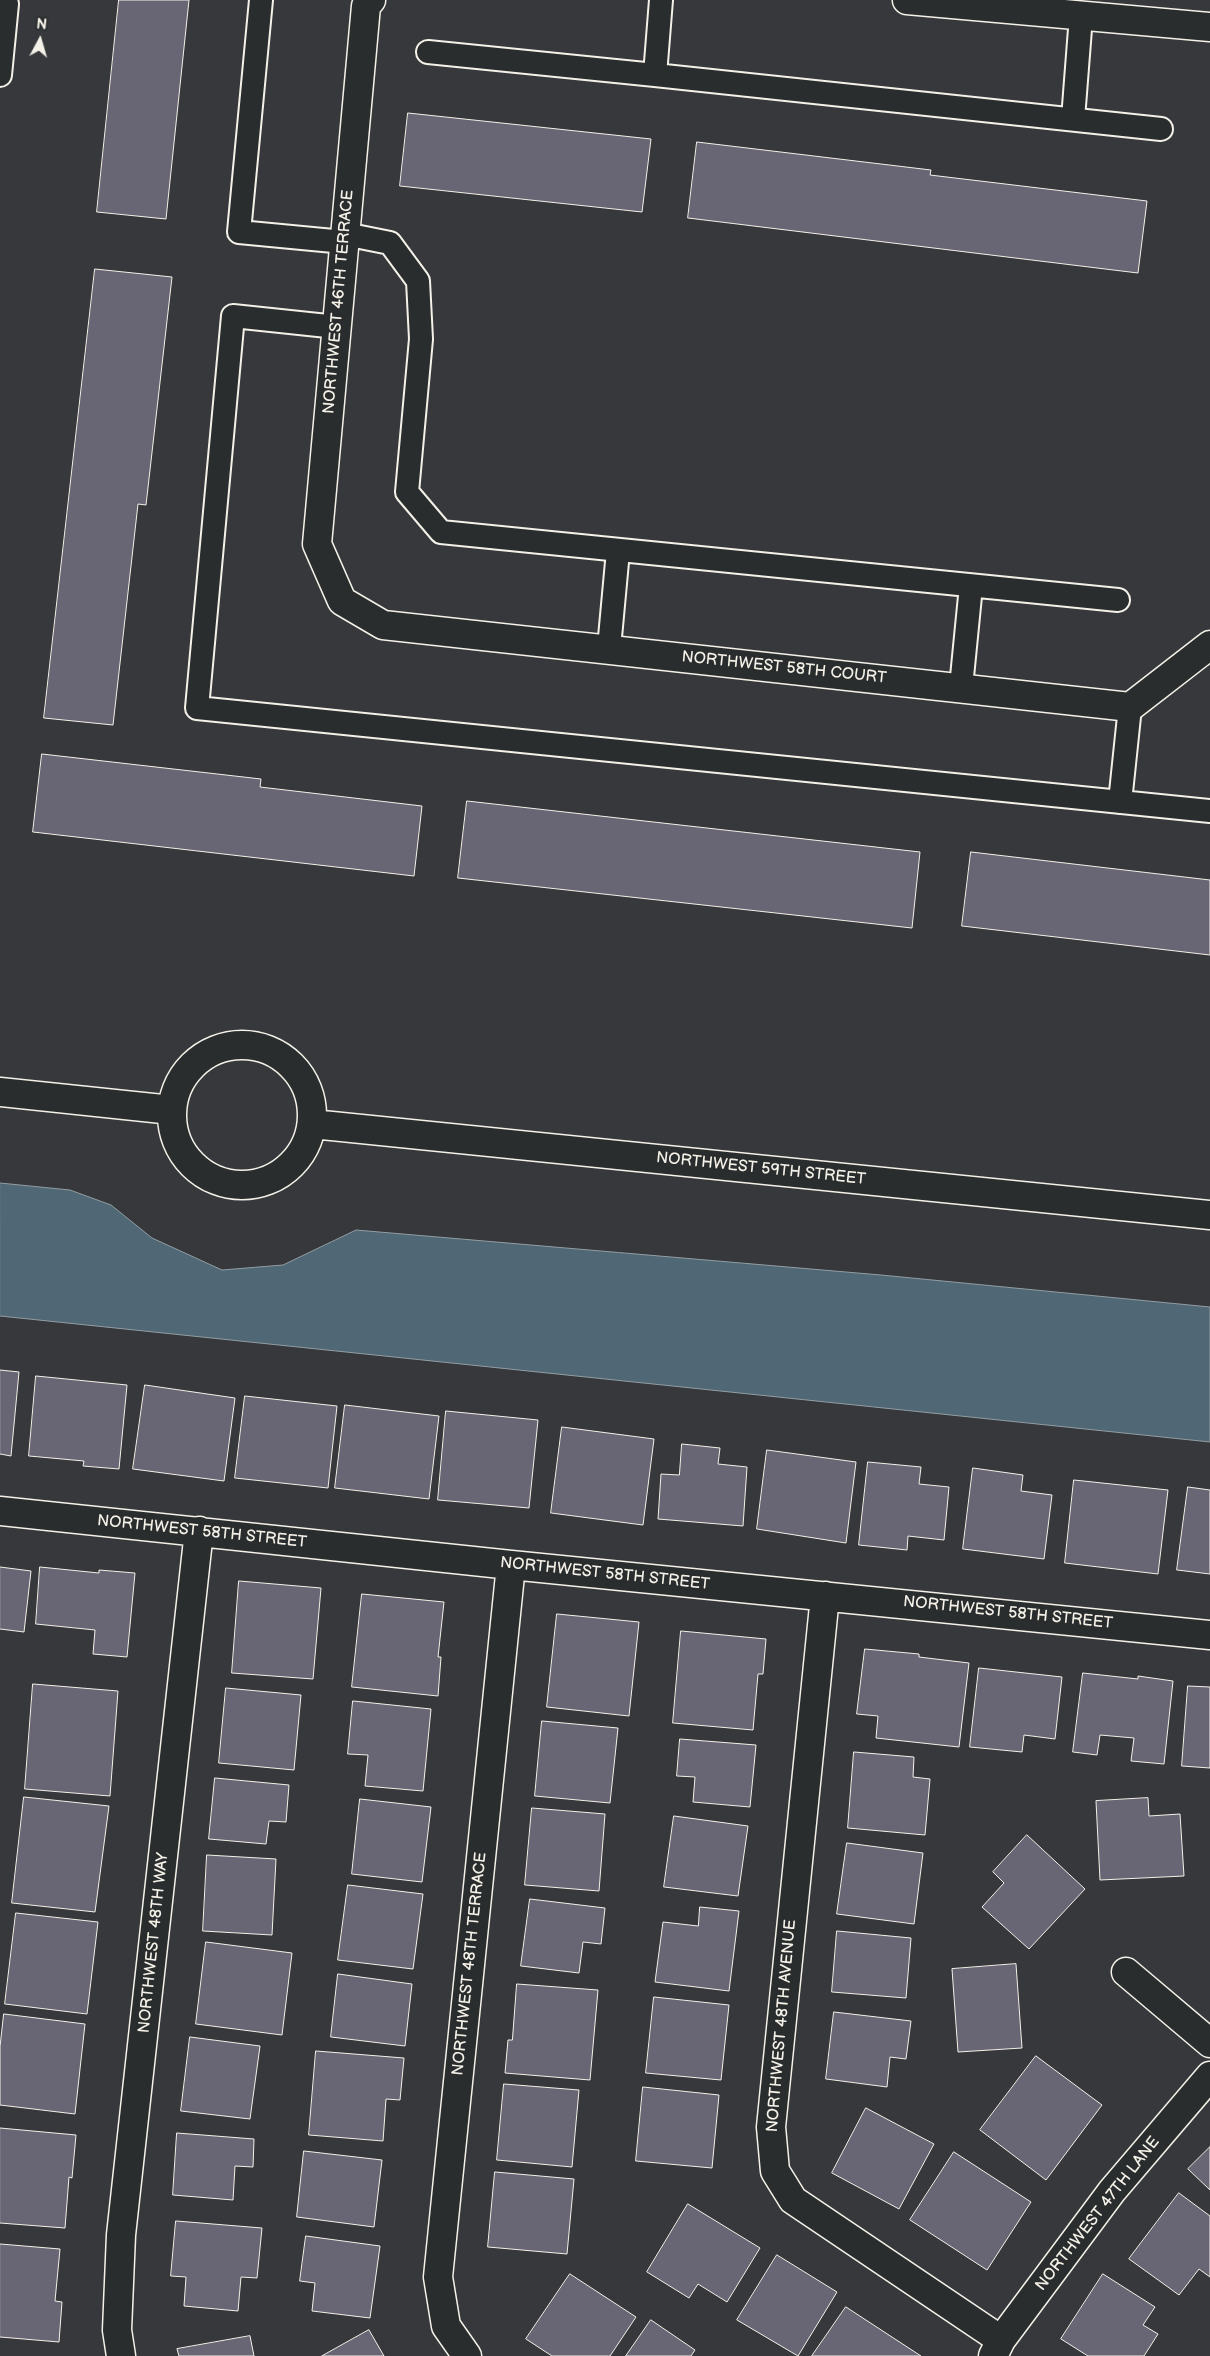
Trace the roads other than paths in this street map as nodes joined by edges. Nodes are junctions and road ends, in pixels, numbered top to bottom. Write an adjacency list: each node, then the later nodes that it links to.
1 (4, 0): 10 (lane)
2 (260, 0): 14 (lane)
3 (370, 0): 14 (street, NORTHWEST 46TH TERRACE)
4 (661, 0): 11 (lane)
5 (907, 0): 6 (street)
6 (1043, 6): 7 (street)
7 (1081, 16): 8 (street); 12 (lane)
8 (1210, 27)
9 (428, 52): 11 (lane)
10 (0, 75)
11 (655, 75): 12 (lane)
12 (1073, 120): 13 (lane)
13 (1161, 129)
14 (345, 238): 15 (street, NORTHWEST 46TH TERRACE); 16 (lane)
15 (336, 327): 19 (street, NORTHWEST 46TH TERRACE); 24 (lane)
16 (618, 551): 17 (lane); 21 (lane)
17 (971, 586): 18 (lane); 22 (lane)
18 (1118, 600)
19 (342, 601): 21 (street, NORTHWEST 58TH COURT)
20 (1210, 645): 23 (street)
21 (609, 648): 22 (street, NORTHWEST 58TH COURT)
22 (961, 687): 23 (street, NORTHWEST 58TH COURT)
23 (1130, 707): 24 (lane)
24 (1120, 802): 25 (lane)
25 (1210, 811)
26 (0, 1092): 27 (street)
27 (172, 1110): 28 (street); 28 (street)
28 (312, 1124): 29 (street, NORTHWEST 59TH STREET)
29 (1210, 1215)
30 (0, 1511): 31 (street, NORTHWEST 58TH STREET)
31 (199, 1531): 32 (street, NORTHWEST 58TH STREET); 39 (street, NORTHWEST 48TH WAY)
32 (511, 1565): 33 (street, NORTHWEST 58TH STREET); 40 (street, NORTHWEST 48TH TERRACE)
33 (825, 1596): 34 (street, NORTHWEST 58TH STREET); 38 (street, NORTHWEST 48TH AVENUE)
34 (1210, 1635)
35 (1126, 1972): 36 (street)
36 (1210, 2043)
37 (1210, 2076): 38 (street, NORTHWEST 47TH LANE)
38 (997, 2348)
39 (121, 2356)
40 (467, 2356)

